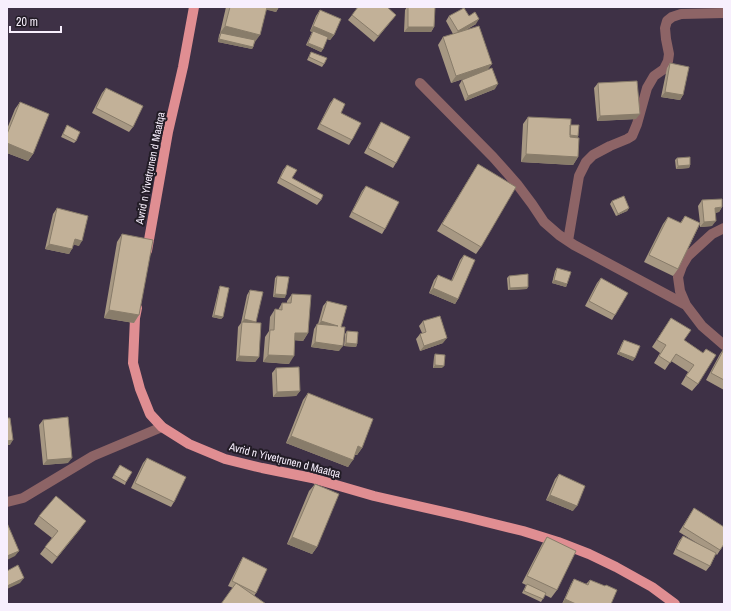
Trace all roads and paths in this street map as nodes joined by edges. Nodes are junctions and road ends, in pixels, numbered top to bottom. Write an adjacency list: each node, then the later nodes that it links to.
1 (194, 7): 6 (main road, Avrid n Yivetṛunen d Maatqa)
2 (724, 13): 5 (street)
3 (420, 83): 5 (street)
4 (724, 228): 8 (street)
5 (568, 241): 8 (street)
6 (145, 261)
7 (139, 297): 10 (main road, Avrid n Yivetṛunen d Maatqa)
8 (686, 305): 9 (street)
9 (724, 345)
10 (162, 427): 11 (street); 12 (main road, Avrid n Yivetṛunen d Maatqa)
11 (7, 502)
12 (675, 604)

